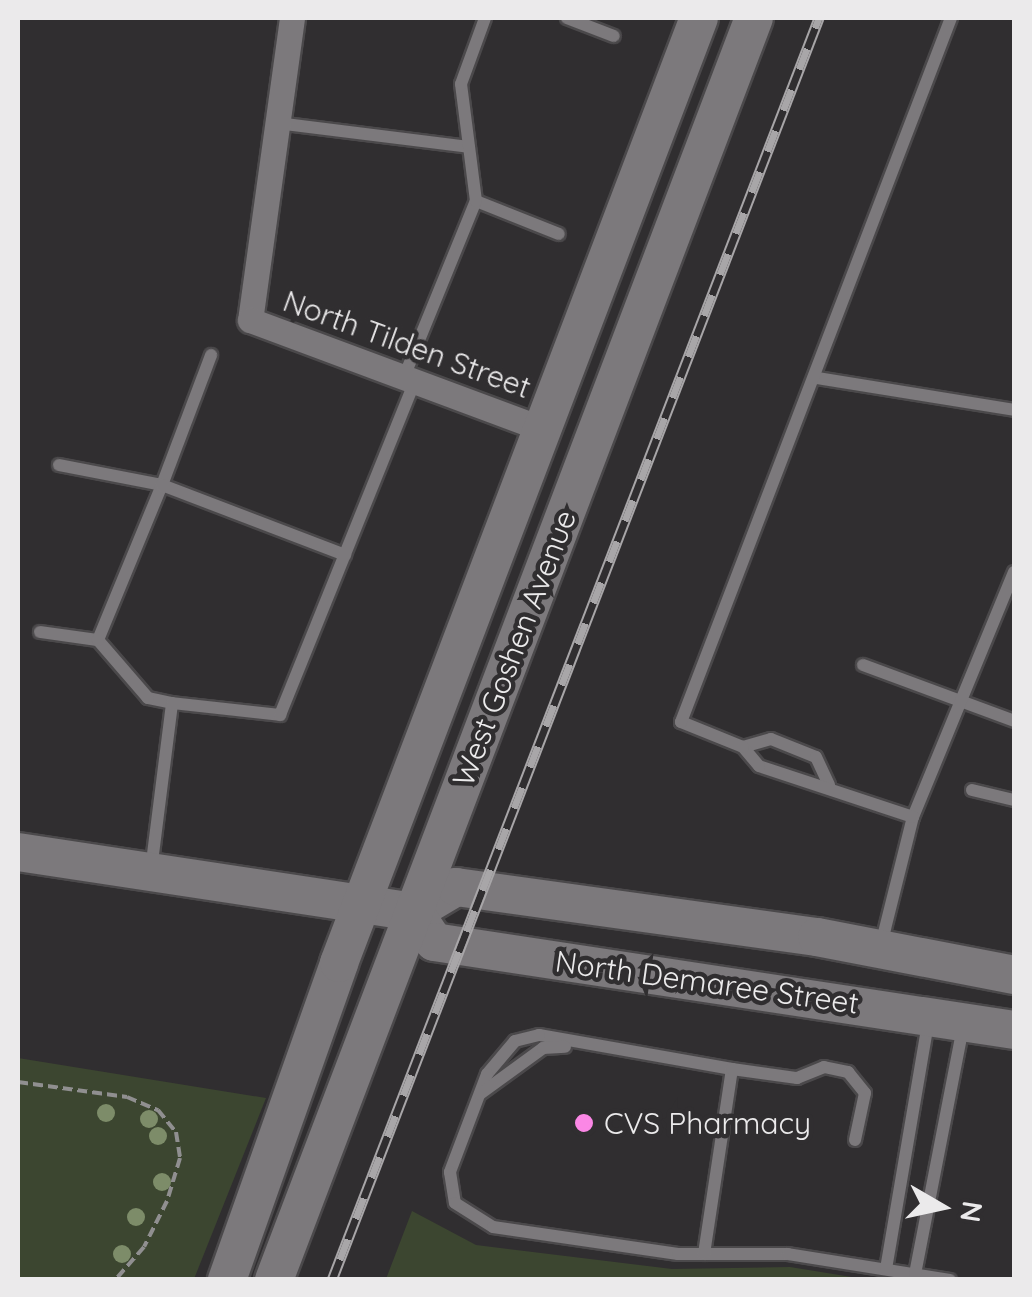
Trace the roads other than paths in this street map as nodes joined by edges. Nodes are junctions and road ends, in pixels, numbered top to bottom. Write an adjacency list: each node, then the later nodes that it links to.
1 (292, 18): 8 (street)
2 (486, 18): 9 (lane)
3 (567, 18): 7 (lane)
4 (700, 18): 16 (main road, West Goshen Avenue)
5 (754, 18): 35 (main road, West Goshen Avenue)
6 (951, 18): 13 (lane)
7 (614, 36)
8 (277, 124): 9 (lane); 14 (street, North Tilden Street)
9 (469, 146): 10 (lane)
10 (476, 201): 11 (lane); 14 (lane)
11 (559, 234)
12 (210, 355): 18 (lane)
13 (816, 378): 15 (lane); 27 (lane)
14 (409, 379): 16 (street, North Tilden Street); 19 (lane)
15 (1014, 410)
16 (541, 428): 34 (main road, West Goshen Avenue)
17 (59, 465): 18 (lane)
18 (162, 485): 19 (lane); 22 (lane)
19 (345, 555): 24 (lane)
20 (1014, 572): 25 (lane)
21 (40, 632): 22 (lane)
22 (98, 640): 24 (lane)
23 (862, 665): 25 (lane)
24 (172, 702): 33 (lane)
25 (960, 703): 26 (lane); 31 (lane)
26 (1014, 721)
27 (743, 747): 28 (lane); 28 (lane)
28 (830, 785): 31 (lane)
29 (972, 790): 30 (lane)
30 (1014, 800)
31 (913, 817): 36 (lane)
32 (18, 852): 33 (main road)
33 (150, 872): 34 (main road)
34 (362, 904): 35 (main road); 48 (main road, West Goshen Avenue)
35 (414, 912): 36 (main road, North Demaree Street); 39 (main road, North Demaree Street); 49 (main road, West Goshen Avenue)
36 (881, 948): 37 (main road, North Demaree Street)
37 (1000, 972)
38 (1014, 1007): 39 (main road)
39 (947, 1018): 40 (main road, North Demaree Street); 46 (lane); 47 (lane)
40 (1014, 1030)
41 (577, 1047): 42 (lane); 43 (lane); 43 (lane)
42 (732, 1069): 44 (lane); 45 (lane)
43 (479, 1094): 45 (lane)
44 (855, 1140)
45 (704, 1254): 46 (lane)
46 (886, 1269): 47 (lane)
47 (916, 1274): 50 (lane)
48 (227, 1280)
49 (274, 1280)
50 (950, 1280)

